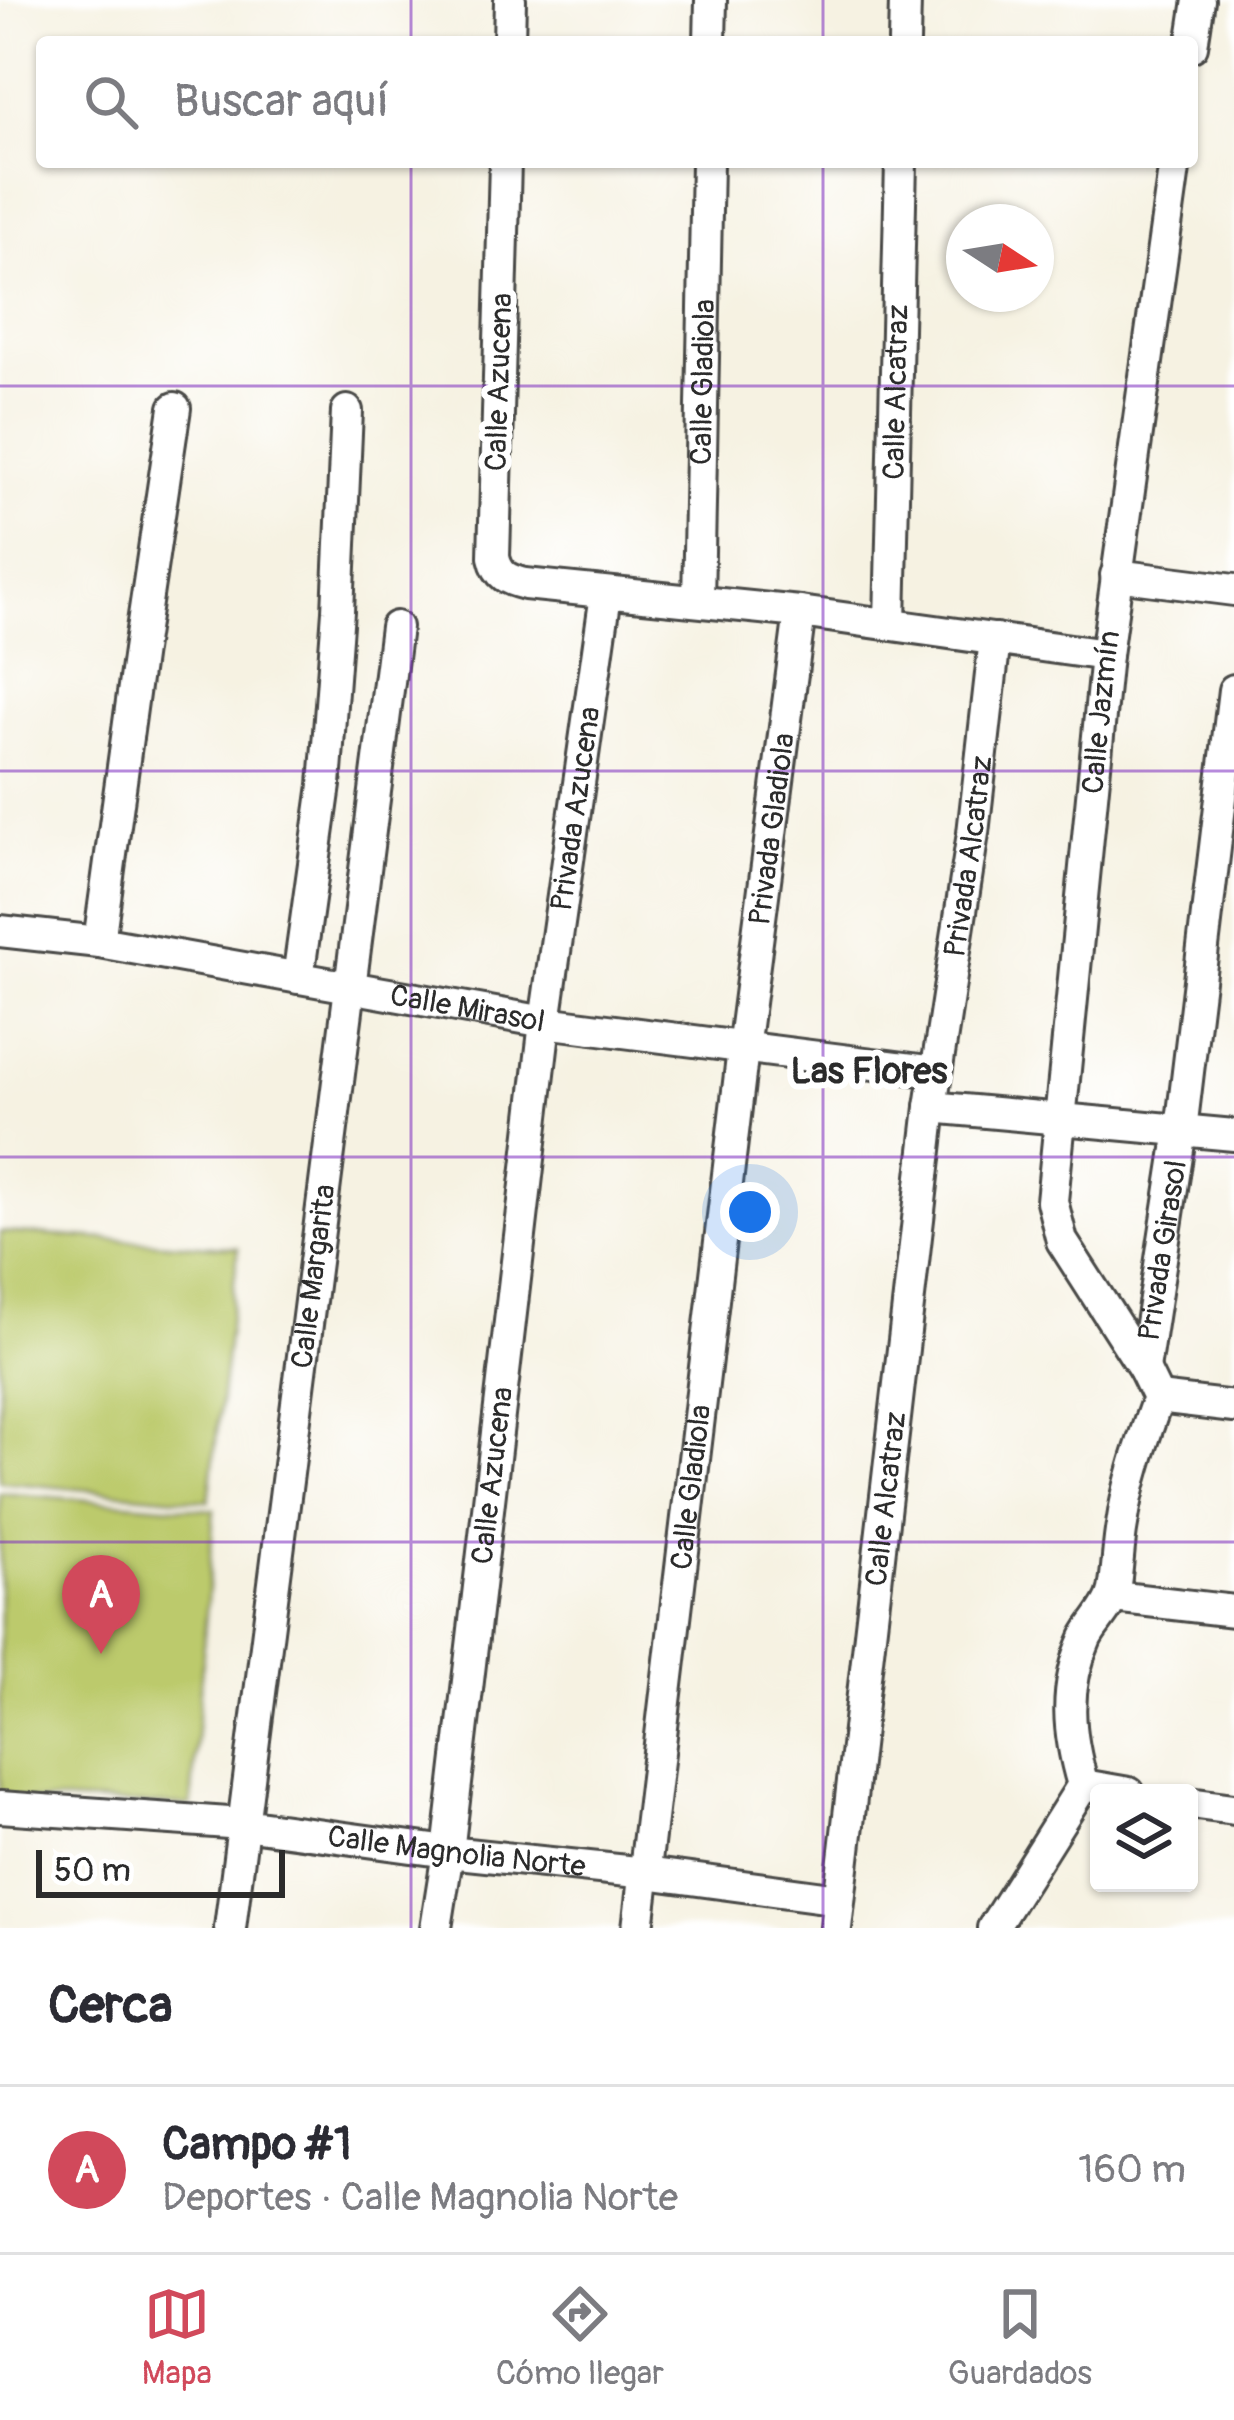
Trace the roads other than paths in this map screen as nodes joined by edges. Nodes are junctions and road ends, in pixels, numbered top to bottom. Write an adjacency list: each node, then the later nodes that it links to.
1 (510, 0): 5 (street)
2 (711, 0): 6 (street)
3 (905, 0): 7 (street)
4 (1198, 0): 8 (street)
5 (508, 36)
6 (710, 36)
7 (904, 36)
8 (1193, 36)
9 (505, 168): 17 (street, Calle Azucena)
10 (707, 168): 18 (street, Calle Gladiola)
11 (901, 168): 20 (street, Calle Alcatraz)
12 (1174, 168): 15 (street, Calle Jazmín)
13 (175, 407): 26 (street)
14 (347, 411): 27 (street)
15 (1117, 575): 16 (street); 23 (street, Calle Jazmín)
16 (1234, 590)
17 (606, 594): 18 (street); 29 (street, Privada Azucena)
18 (698, 601): 19 (street)
19 (800, 612): 20 (street); 30 (street, Privada Gladiola)
20 (890, 623): 22 (street)
21 (396, 627): 28 (street, Calle Margarita)
22 (995, 639): 23 (street); 31 (street, Privada Alcatraz)
23 (1106, 656): 33 (street, Calle Jazmín)
24 (1234, 690): 34 (street, Privada Girasol)
25 (0, 931): 26 (street, Calle Mirasol)
26 (100, 942): 27 (street, Calle Mirasol)
27 (298, 978): 28 (street, Calle Mirasol)
28 (349, 988): 29 (street, Calle Mirasol); 46 (street, Calle Margarita)
29 (545, 1022): 30 (street, Calle Mirasol); 47 (street, Calle Azucena)
30 (743, 1049): 31 (street, Calle Mirasol); 48 (street, Calle Gladiola)
31 (936, 1072): 32 (street, Calle Alcatraz)
32 (931, 1107): 33 (street); 49 (street, Calle Alcatraz)
33 (1058, 1120): 34 (street); 36 (street, Calle Jazmín)
34 (1180, 1130): 35 (street); 36 (street, Privada Girasol)
35 (1234, 1135)
36 (1144, 1369): 37 (street, Calle Jazmín)
37 (1158, 1398): 38 (street); 39 (street)
38 (1234, 1407)
39 (1114, 1597): 40 (street); 41 (street)
40 (1234, 1611)
41 (1083, 1785): 42 (street); 53 (street)
42 (1090, 1786)
43 (1198, 1804): 45 (street)
44 (0, 1808): 46 (street, Calle Magnolia Norte)
45 (1234, 1809)
46 (243, 1823): 47 (street, Calle Magnolia Norte); 50 (street, Calle Margarita)
47 (448, 1852): 48 (street, Calle Magnolia Norte); 51 (street, Calle Azucena)
48 (646, 1873): 49 (street, Calle Magnolia Norte); 52 (street, Calle Gladiola)
49 (838, 1914)
50 (230, 1928)
51 (436, 1928)
52 (638, 1928)
53 (993, 1928)

